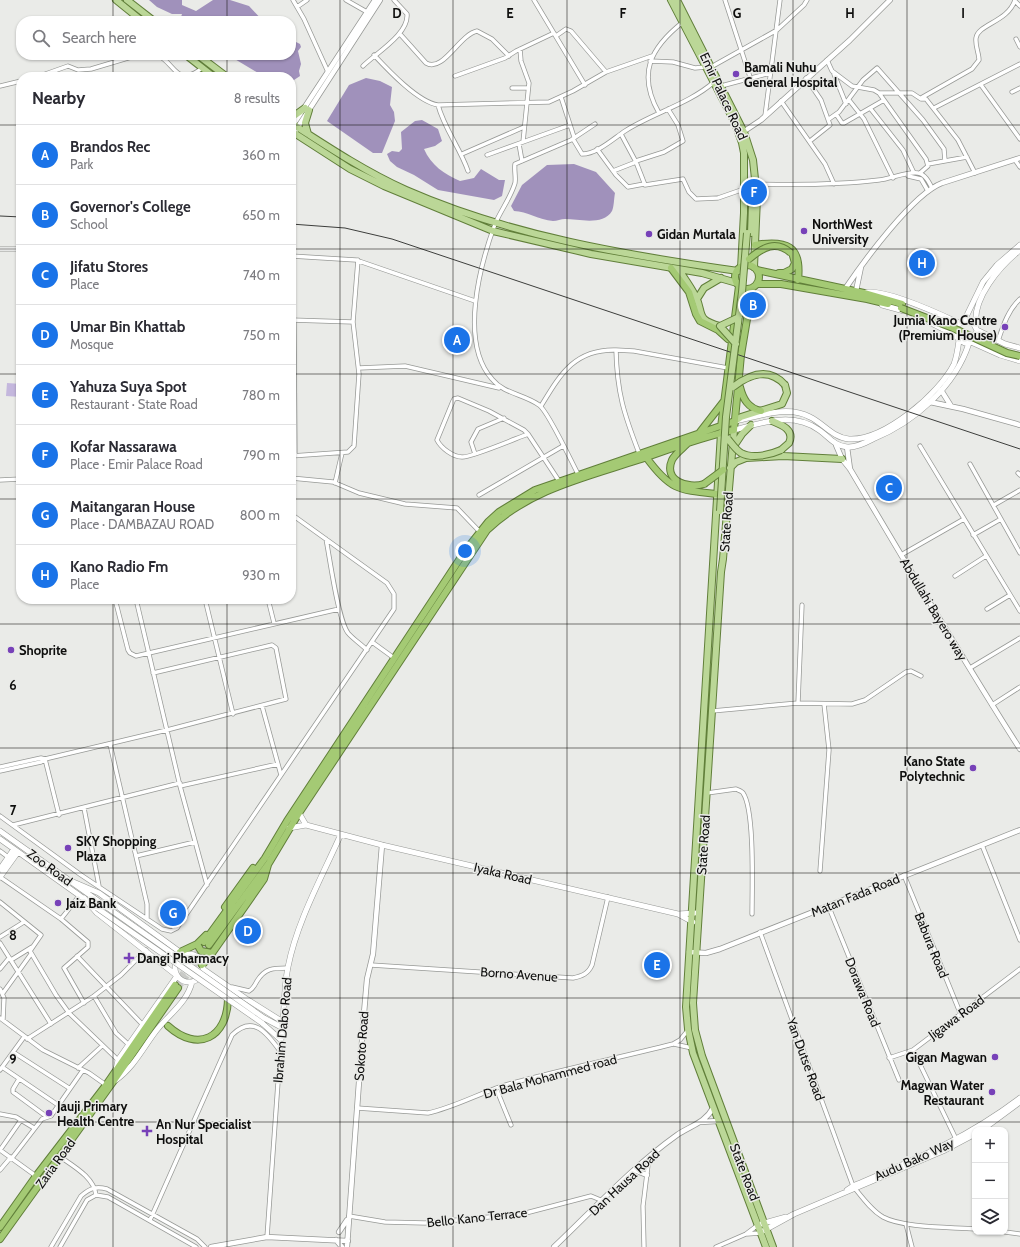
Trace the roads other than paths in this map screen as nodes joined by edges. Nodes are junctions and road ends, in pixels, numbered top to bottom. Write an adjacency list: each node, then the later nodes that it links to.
1 (116, 0): 20 (main road)
2 (127, 0): 21 (main road)
3 (293, 0): 18 (street)
4 (307, 0): 18 (street)
5 (346, 0): 19 (street)
6 (374, 0): 19 (street)
7 (380, 0): 77 (street)
8 (394, 0): 24 (street)
9 (534, 0): 25 (street)
10 (671, 0): 22 (main road, Emir Palace Road)
11 (677, 0): 41 (main road, Emir Palace Road)
12 (725, 0): 29 (street)
13 (780, 0): 23 (street)
14 (807, 0): 23 (street)
15 (890, 0): 37 (street)
16 (1015, 0): 17 (street); 69 (street)
17 (1020, 6)
18 (297, 7): 48 (street)
19 (367, 12): 48 (street)
20 (140, 16)
21 (141, 16)
22 (683, 22): 32 (street); 41 (main road, Emir Palace Road)
23 (777, 30): 29 (street); 50 (street)
24 (400, 34): 30 (street); 31 (street)
25 (555, 34): 28 (street); 49 (street); 57 (street)
26 (1016, 39): 27 (street)
27 (1020, 47)
28 (520, 49): 31 (street); 62 (street)
29 (742, 49): 41 (street); 53 (street)
30 (374, 55): 40 (street); 74 (street)
31 (509, 56): 52 (street)
32 (652, 56): 38 (street); 49 (street)
33 (121, 60): 43 (street)
34 (166, 60): 44 (street)
35 (192, 60): 42 (main road)
36 (205, 60): 47 (main road)
37 (827, 60): 51 (street); 54 (street)
38 (650, 61): 41 (street); 79 (street)
39 (1020, 64): 58 (street)
40 (363, 66)
41 (709, 67): 56 (main road, Emir Palace Road); 60 (main road, Emir Palace Road)
42 (202, 68): 45 (street); 46 (main road)
43 (51, 72)
44 (175, 72)
45 (195, 72)
46 (207, 72)
47 (220, 72)
48 (328, 72): 77 (street)
49 (606, 72): 57 (street)
50 (770, 73): 53 (street); 83 (street)
51 (834, 73): 63 (street); 72 (street)
52 (454, 76)
53 (750, 77): 60 (street)
54 (806, 78): 71 (street); 84 (street)
55 (16, 82): 59 (street)
56 (714, 82): 78 (street); 91 (main road, Emir Palace Road)
57 (584, 85): 68 (street)
58 (981, 85): 76 (street); 95 (street)
59 (0, 86)
60 (721, 86): 91 (main road, Emir Palace Road)
61 (512, 88): 62 (street)
62 (528, 88): 73 (street)
63 (858, 88): 66 (street); 67 (street); 72 (street)
64 (1020, 88): 65 (street)
65 (1012, 92)
66 (879, 93): 67 (street); 70 (street)
67 (900, 94): 69 (street); 108 (street)
68 (561, 97): 73 (street); 87 (street)
69 (921, 98): 76 (street)
70 (884, 100): 75 (street); 109 (street)
71 (781, 101): 83 (street); 96 (street)
72 (848, 102): 80 (street); 81 (street)
73 (527, 103): 74 (street); 88 (street)
74 (438, 105): 102 (street)
75 (870, 108): 81 (street); 114 (street)
76 (934, 108): 104 (street)
77 (307, 109): 82 (main road); 85 (street); 92 (main road)
78 (668, 109): 79 (street); 107 (street)
79 (659, 112): 93 (street)
80 (836, 114): 81 (street); 84 (street)
81 (861, 114): 117 (street)
82 (296, 115)
83 (765, 116): 91 (street)
84 (829, 120): 96 (street)
85 (296, 124)
86 (595, 124): 94 (street)
87 (570, 125): 94 (street); 97 (street)
88 (524, 127): 97 (street); 102 (street)
89 (296, 129): 92 (main road)
90 (296, 130): 101 (main road)
91 (742, 133): 100 (main road, Emir Palace Road)
92 (308, 134): 98 (main road)
93 (621, 134): 99 (street); 107 (street)
94 (573, 138): 99 (street); 106 (street)
95 (1020, 139)
96 (810, 141): 120 (street)
97 (521, 143): 103 (street); 106 (street)
98 (328, 147): 101 (main road); 123 (main road)
99 (597, 149): 112 (street)
100 (746, 152): 119 (main road, Emir Palace Road); 121 (main road, Emir Palace Road); 126 (main road)
101 (324, 153): 123 (main road)
102 (462, 154): 111 (street)
103 (487, 155)
104 (967, 157): 108 (street); 113 (street)
105 (1018, 159): 110 (street); 113 (street)
106 (522, 161): 124 (street)
107 (636, 161): 112 (street); 118 (street)
108 (945, 161): 109 (street)
109 (928, 164): 115 (street)
110 (1020, 167)
111 (468, 171)
112 (613, 171): 118 (street)
113 (975, 172): 122 (street)
114 (914, 173): 115 (street); 116 (street)
115 (920, 173): 122 (street)
116 (905, 175): 117 (street); 122 (street)
117 (893, 178): 120 (street)
118 (644, 184): 121 (street)
119 (756, 184): 120 (street); 127 (main road, Emir Palace Road)
120 (834, 184)
121 (745, 189): 137 (main road, Emir Palace Road)
122 (930, 189): 135 (street)
123 (409, 194): 124 (main road); 125 (main road)
124 (496, 222): 125 (street); 137 (main road)
125 (493, 231): 136 (main road); 149 (street)
126 (749, 233): 133 (main road); 151 (main road, bridge)
127 (756, 245): 139 (main road, Emir Palace Road); 141 (highway)
128 (1020, 245): 154 (main road)
129 (0, 248): 130 (street)
130 (16, 249)
131 (1020, 250): 156 (main road)
132 (296, 256): 134 (street)
133 (749, 259): 139 (highway, bridge); 170 (main road)
134 (358, 260): 149 (street); 153 (street)
135 (861, 265): 144 (street); 145 (street)
136 (671, 268): 138 (main road); 161 (highway)
137 (739, 269): 139 (highway); 142 (highway)
138 (679, 270): 140 (main road); 147 (main road)
139 (758, 270): 141 (highway); 143 (highway)
140 (721, 278): 142 (main road); 147 (main road)
141 (798, 280): 144 (highway)
142 (738, 284): 143 (highway); 161 (highway)
143 (755, 286): 146 (highway); 169 (highway)
144 (845, 289): 145 (highway)
145 (856, 291): 146 (highway)
146 (865, 296): 150 (highway); 154 (main road); 157 (main road)
147 (697, 299): 155 (main road)
148 (1020, 299): 159 (street)
149 (475, 301): 171 (street)
150 (902, 306): 164 (highway, bridge); 165 (highway, bridge)
151 (739, 317): 155 (main road, bridge); 161 (main road, bridge)
152 (296, 320): 153 (street)
153 (353, 322): 167 (street)
154 (962, 322): 156 (main road); 157 (main road)
155 (720, 326): 161 (main road, bridge)
156 (977, 328): 159 (main road); 160 (main road)
157 (955, 335): 158 (main road)
158 (959, 340): 160 (main road); 179 (main road)
159 (998, 341): 162 (main road)
160 (970, 342): 166 (main road); 172 (main road)
161 (734, 345): 168 (highway); 206 (main road, bridge)
162 (1020, 348)
163 (616, 350): 168 (street); 175 (street); 196 (street)
164 (1020, 352)
165 (1020, 356)
166 (1020, 360)
167 (358, 368): 171 (street); 195 (street)
168 (728, 368): 173 (highway)
169 (739, 381): 177 (highway); 180 (highway)
170 (734, 387): 177 (main road, bridge); 189 (main road)
171 (505, 390): 175 (street)
172 (941, 390): 174 (main road); 176 (street)
173 (724, 400): 182 (highway); 186 (highway)
174 (930, 402): 176 (street); 179 (main road)
175 (541, 406): 192 (street)
176 (950, 406): 184 (street)
177 (761, 411): 180 (main road)
178 (504, 418): 188 (street); 198 (street); 198 (street)
179 (907, 418): 180 (main road); 194 (main road)
180 (735, 421): 182 (highway); 185 (highway)
181 (772, 421): 183 (main road); 189 (main road, bridge); 191 (main road)
182 (722, 425): 186 (highway); 187 (highway)
183 (751, 425): 185 (main road); 197 (main road)
184 (1020, 425)
185 (734, 430): 187 (highway); 197 (main road, State Road)
186 (700, 432): 196 (highway)
187 (721, 433): 190 (highway); 214 (main road, State Road)
188 (528, 434): 198 (street); 200 (street)
189 (728, 439): 217 (main road)
190 (688, 443): 201 (highway); 206 (highway, bridge)
191 (836, 445): 194 (main road); 202 (street)
192 (563, 446): 200 (street); 207 (street)
193 (920, 446): 219 (street)
194 (847, 447): 205 (street)
195 (342, 453): 199 (street); 212 (street)
196 (639, 453): 207 (highway)
197 (732, 453): 204 (main road, State Road)
198 (475, 454)
199 (296, 455)
200 (543, 457): 211 (street); 215 (street)
201 (646, 457): 214 (highway); 269 (highway)
202 (842, 459): 204 (main road); 205 (street)
203 (970, 464): 216 (street)
204 (730, 468): 228 (main road, State Road)
205 (850, 469): 225 (street, Abdullahi Bayero way)
206 (723, 470): 217 (main road, bridge)
207 (578, 474): 211 (highway)
208 (16, 479): 210 (street)
209 (296, 479): 212 (street)
210 (0, 480)
211 (559, 481): 221 (highway)
212 (335, 483): 221 (street)
213 (1020, 490): 216 (street)
214 (717, 494): 227 (main road, State Road)
215 (479, 495)
216 (994, 505): 220 (street)
217 (721, 512): 227 (main road); 228 (main road)
218 (296, 518): 223 (street)
219 (964, 519): 222 (street); 225 (street)
220 (1001, 519): 222 (street); 224 (street)
221 (480, 532): 246 (highway)
222 (974, 535): 226 (street)
223 (326, 539): 236 (street); 242 (street)
224 (1020, 551)
225 (901, 555): 247 (street, Abdullahi Bayero way)
226 (986, 556): 229 (street); 230 (street)
227 (714, 570): 299 (main road, State Road)
228 (721, 572): 255 (main road, State Road)
229 (955, 576)
230 (1010, 595): 237 (street); 238 (street)
231 (116, 604): 244 (street)
232 (137, 604): 244 (street)
233 (206, 604): 240 (street)
234 (269, 604): 239 (street)
235 (802, 605): 251 (street)
236 (339, 609): 239 (street); 243 (street)
237 (987, 609)
238 (1020, 611)
239 (274, 624): 240 (street)
240 (215, 638): 244 (street); 245 (street)
241 (1020, 638): 247 (street)
242 (372, 642): 243 (street); 246 (street)
243 (367, 650): 264 (street)
244 (148, 654): 248 (street)
245 (220, 657): 248 (street); 253 (street); 256 (street)
246 (394, 658): 286 (highway)
247 (970, 668): 254 (street, Abdullahi Bayero way)
248 (153, 674): 257 (street)
249 (921, 676): 252 (street)
250 (1020, 687): 254 (street)
251 (798, 703): 252 (street); 255 (street)
252 (824, 704): 288 (street)
253 (262, 706): 256 (street); 261 (street)
254 (992, 706): 259 (street, Abdullahi Bayero way)
255 (712, 711): 266 (main road, State Road)
256 (233, 714): 257 (street)
257 (167, 730): 258 (street); 265 (street)
258 (110, 744): 260 (street); 267 (street)
259 (1020, 749)
260 (45, 759): 262 (street); 263 (street); 270 (street)
261 (278, 764): 264 (street); 265 (street)
262 (0, 767)
263 (0, 771)
264 (281, 775): 292 (street)
265 (180, 784): 267 (street); 279 (street)
266 (707, 793): 301 (main road, State Road); 302 (street)
267 (122, 798): 268 (street); 284 (street)
268 (84, 808): 270 (street); 293 (street)
269 (299, 813): 273 (main road); 274 (highway)
270 (59, 815): 272 (street)
271 (0, 816): 272 (street)
272 (13, 825): 293 (street)
273 (306, 826): 274 (main road, Iyaka Road); 277 (main road, Iyaka Road)
274 (289, 828): 286 (highway)
275 (1020, 830): 281 (street, Matan Fada Road)
276 (0, 831): 291 (main road, Zoo Road)
277 (341, 834): 280 (main road, Iyaka Road); 326 (main road, Ibrahim Dabo Road)
278 (0, 839): 283 (main road, Zoo Road)
279 (195, 842): 284 (street); 292 (street)
280 (382, 845): 295 (main road, Iyaka Road); 324 (street, Sokoto Road)
281 (982, 846): 289 (street, Matan Fada Road); 310 (street)
282 (0, 851): 285 (street)
283 (16, 851): 285 (main road); 290 (main road); 294 (main road, Zoo Road)
284 (136, 856): 303 (street)
285 (8, 857): 287 (main road)
286 (267, 860): 312 (highway); 313 (highway); 318 (highway)
287 (0, 869)
288 (820, 871)
289 (904, 875): 298 (street, Matan Fada Road); 340 (street, Babura Road)
290 (0, 877): 304 (street)
291 (71, 881): 297 (main road, Zoo Road); 321 (main road)
292 (206, 885): 303 (street)
293 (99, 886): 303 (street)
294 (82, 897): 297 (main road, Zoo Road); 304 (street); 316 (main road)
295 (608, 897): 300 (main road, Iyaka Road); 324 (street, Borno Avenue)
296 (0, 902): 305 (street)
297 (99, 905): 336 (main road, bridge); 343 (main road, bridge)
298 (828, 905): 308 (street, Matan Fada Road); 359 (street, Dorawa Road)
299 (691, 912): 300 (main road); 301 (main road); 306 (main road, State Road)
300 (678, 914): 306 (main road, Iyaka Road)
301 (698, 914): 307 (main road, State Road)
302 (752, 914)
303 (147, 918)
304 (61, 919): 322 (street)
305 (24, 922): 309 (street); 314 (street)
306 (691, 922): 307 (main road, Iyaka Road); 317 (main road, State Road)
307 (698, 923): 319 (main road, State Road)
308 (760, 932): 319 (street, Matan Fada Road); 395 (street, Yan Dutse Road)
309 (0, 937)
310 (1020, 940)
311 (0, 943): 315 (street)
312 (196, 944): 318 (highway); 321 (highway)
313 (207, 944)
314 (33, 947): 320 (street); 323 (street)
315 (1, 948): 323 (street)
316 (146, 950): 330 (main road); 333 (street)
317 (689, 952): 319 (street, Matan Fada Road); 349 (main road, State Road)
318 (212, 953): 325 (highway)
319 (696, 953): 402 (main road, State Road)
320 (31, 954): 329 (street); 339 (street)
321 (182, 954): 325 (main road); 330 (main road)
322 (77, 956): 333 (street); 337 (street)
323 (10, 959): 327 (street); 329 (street)
324 (371, 965): 374 (street, Sokoto Road)
325 (202, 967): 331 (main road); 332 (main road)
326 (288, 968): 332 (street); 344 (main road, Ibrahim Dabo Road)
327 (0, 969)
328 (1020, 969): 340 (street, Jigawa Road)
329 (18, 970): 334 (street); 345 (street)
330 (177, 975): 331 (main road); 346 (main road)
331 (192, 982): 367 (main road)
332 (227, 986): 344 (main road)
333 (106, 987): 335 (street); 346 (street)
334 (1, 991): 342 (street)
335 (94, 996): 337 (street); 352 (street)
336 (228, 999): 343 (main road, bridge); 347 (highway)
337 (84, 1004): 339 (street)
338 (162, 1010): 341 (highway); 363 (highway, Zaria Road); 367 (highway, Zaria Road)
339 (69, 1013): 345 (street); 354 (street)
340 (960, 1015): 356 (street, Jigawa Road)
341 (165, 1017)
342 (2, 1019): 350 (street)
343 (263, 1020): 348 (main road); 351 (main road)
344 (283, 1022): 348 (main road, Ibrahim Dabo Road)
345 (51, 1024): 350 (street)
346 (142, 1024): 352 (main road)
347 (168, 1026)
348 (283, 1028): 351 (main road, Ibrahim Dabo Road)
349 (688, 1029): 353 (street); 355 (main road, State Road)
350 (26, 1038): 358 (street); 362 (street)
351 (282, 1040): 357 (street, Ibrahim Dabo Road)
352 (128, 1044): 360 (main road)
353 (672, 1044): 355 (street); 370 (street, Dr Bala Mohammed road)
354 (102, 1046): 360 (street); 362 (street)
355 (692, 1048): 375 (main road, State Road)
356 (913, 1050): 359 (street, Jigawa Road); 385 (street)
357 (280, 1051): 398 (street); 412 (street, Ibrahim Dabo Road)
358 (13, 1052): 361 (street); 369 (street)
359 (890, 1058): 366 (street, Dorawa Road)
360 (118, 1060): 363 (main road)
361 (1, 1068): 365 (street)
362 (78, 1068): 364 (street)
363 (116, 1069): 368 (highway, Zaria Road)
364 (83, 1070): 368 (street); 369 (street)
365 (19, 1078): 373 (street); 377 (street)
366 (899, 1080)
367 (113, 1082): 387 (highway, Zaria Road)
368 (106, 1085): 393 (highway, Zaria Road)
369 (69, 1088): 373 (street)
370 (496, 1088): 374 (street, Dr Bala Mohammed road); 381 (street)
371 (1020, 1098): 385 (main road, Audu Bako Way)
372 (1020, 1102): 382 (main road)
373 (58, 1105): 377 (street)
374 (357, 1108): 400 (street, Sokoto Road)
375 (713, 1108): 379 (main road, State Road); 380 (street, Dan Hausa Road)
376 (0, 1114): 378 (street)
377 (47, 1117): 383 (street)
378 (21, 1120): 383 (street); 386 (street)
379 (718, 1121): 380 (street, Dan Hausa Road); 404 (main road, State Road)
380 (700, 1123): 388 (street, Dan Hausa Road)
381 (511, 1125)
382 (986, 1127)
383 (34, 1128): 389 (street)
384 (972, 1136): 395 (main road, Audu Bako Way)
385 (956, 1140): 395 (main road, Audu Bako Way)
386 (1, 1151): 389 (street)
387 (59, 1156): 394 (street); 413 (highway, Zaria Road)
388 (649, 1156): 391 (street, Dan Hausa Road); 392 (street)
389 (11, 1158): 390 (street); 393 (street)
390 (0, 1170)
391 (634, 1170): 392 (street); 397 (street, Dan Hausa Road)
392 (647, 1175): 424 (street)
393 (36, 1176): 405 (highway, Zaria Road)
394 (96, 1187): 396 (street); 398 (street); 416 (street)
395 (854, 1188): 399 (main road, Audu Bako Way); 403 (street)
396 (96, 1195): 401 (street); 417 (street)
397 (602, 1201): 400 (street, Bello Kano Terrace); 423 (street, Dan Hausa Road)
398 (153, 1214): 401 (street); 419 (street)
399 (794, 1214): 402 (main road, Audu Bako Way); 407 (main road, Audu Bako Way)
400 (348, 1217): 408 (street); 415 (street, Sokoto Road)
401 (150, 1220): 418 (street)
402 (764, 1223): 404 (main road, Audu Bako Way); 407 (main road, State Road)
403 (906, 1224): 406 (street); 428 (street)
404 (758, 1226): 407 (main road, State Road); 410 (street)
405 (0, 1227)
406 (972, 1229)
407 (763, 1231): 410 (street); 426 (main road, State Road); 427 (main road, State Road)
408 (339, 1232)
409 (1008, 1232): 411 (street)
410 (746, 1234): 425 (street)
411 (1020, 1234)
412 (267, 1237): 414 (street); 420 (street)
413 (0, 1239)
414 (336, 1240): 415 (street); 421 (street)
415 (348, 1241): 422 (street, Sokoto Road)
416 (51, 1247)
417 (60, 1247)
418 (196, 1247)
419 (205, 1247)
420 (211, 1247)
421 (342, 1247)
422 (347, 1247)
423 (554, 1247)
424 (644, 1247)
425 (716, 1247)
426 (766, 1247)
427 (773, 1247)
428 (912, 1247)

